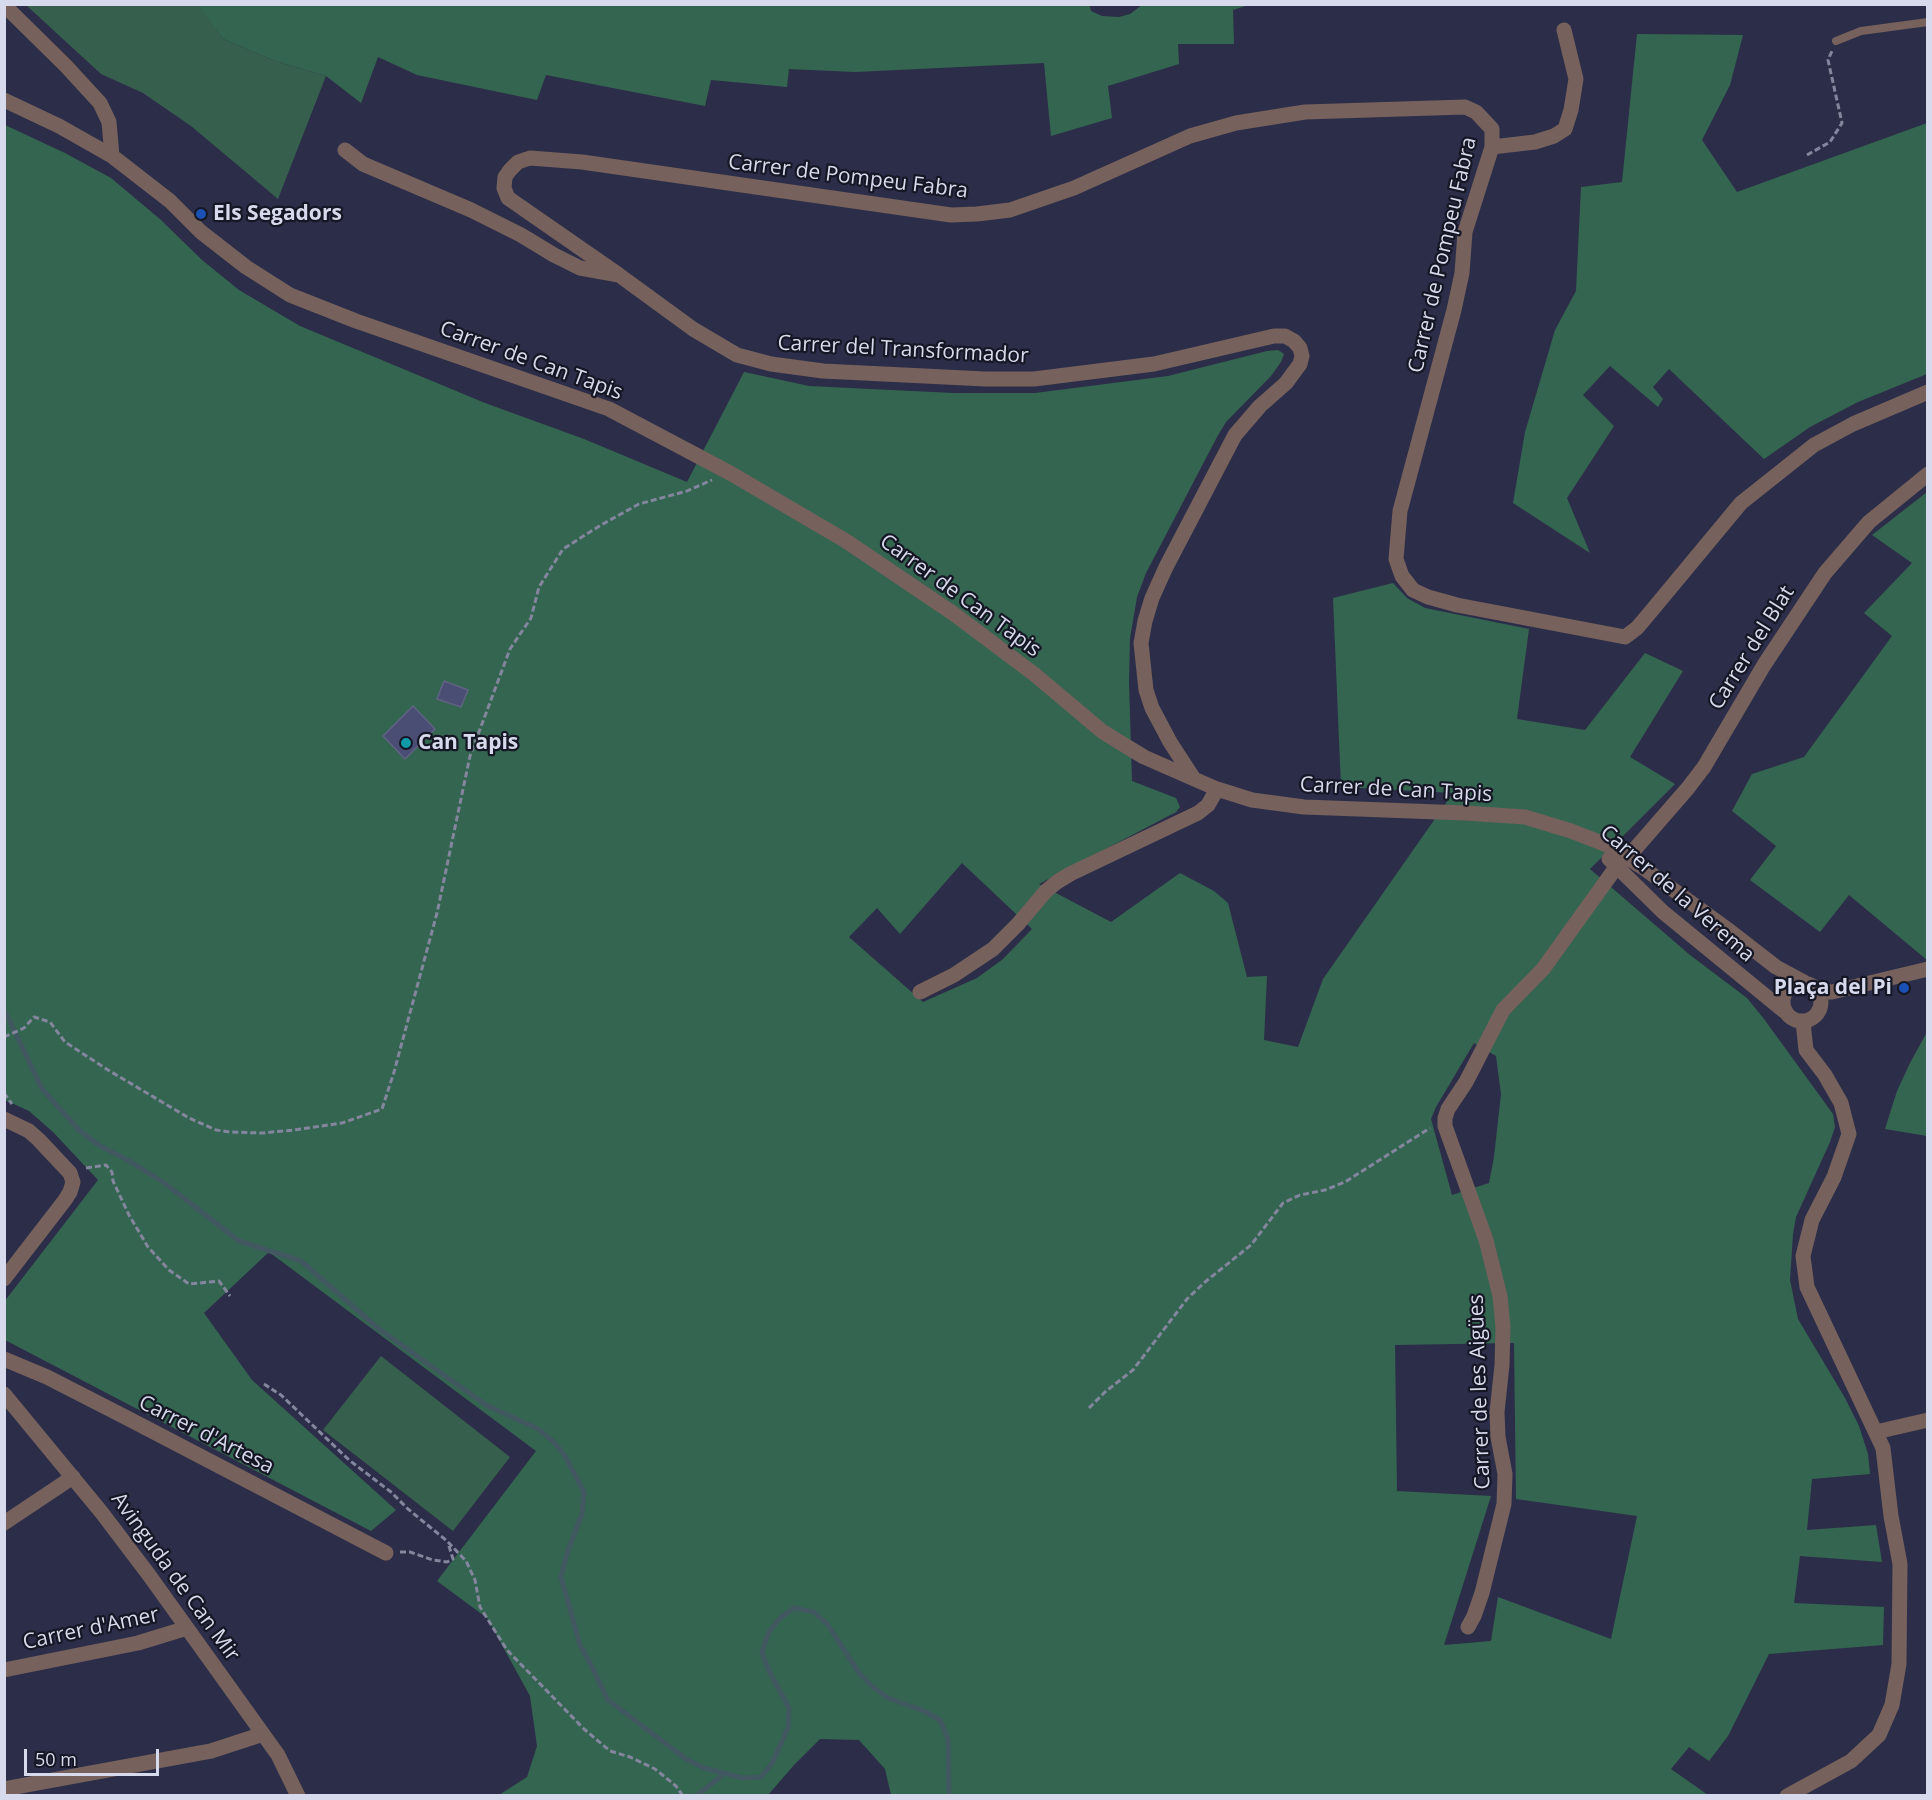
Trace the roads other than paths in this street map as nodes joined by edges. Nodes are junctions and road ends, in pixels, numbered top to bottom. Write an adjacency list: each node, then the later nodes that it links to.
1 (4, 5): 8 (street)
2 (1928, 22): 4 (lane)
3 (1564, 30): 6 (street)
4 (1836, 41)
5 (4, 100): 8 (street, Carrer de Can Tapis)
6 (1492, 147): 9 (street, Carrer de Pompeu Fabra); 10 (street, Carrer de Pompeu Fabra)
7 (345, 150): 9 (street, Carrer del Transformador)
8 (112, 156): 12 (street, Carrer de Can Tapis)
9 (619, 275): 12 (street, Carrer del Transformador)
10 (1928, 392)
11 (1928, 474): 14 (street, Carrer del Blat)
12 (1194, 780): 13 (street, Carrer de Can Tapis)
13 (1217, 789): 14 (street, Carrer de Can Tapis); 18 (street)
14 (1622, 862): 16 (street, Carrer de Can Tapis); 19 (street, Carrer de la Verema); 30 (street, Carrer de les Aigües)
15 (1928, 969): 17 (street)
16 (1804, 982): 17 (street); 19 (street)
17 (1818, 991): 20 (street)
18 (920, 992)
19 (1784, 1011): 20 (street)
20 (1803, 1022): 26 (street)
21 (4, 1119): 22 (street)
22 (4, 1279)
23 (4, 1359): 29 (street, Carrer d'Artesa)
24 (4, 1394): 27 (street, Avinguda de Can Mir)
25 (1928, 1420): 26 (street)
26 (1876, 1432): 36 (street)
27 (73, 1477): 28 (street); 31 (street, Avinguda de Can Mir)
28 (4, 1523)
29 (386, 1553)
30 (1468, 1627)
31 (187, 1628): 32 (street, Carrer d'Amer); 33 (street, Avinguda de Can Mir)
32 (4, 1670)
33 (264, 1734): 34 (street); 35 (street, Avinguda de Can Mir)
34 (4, 1790)
35 (298, 1796)
36 (1787, 1796)

